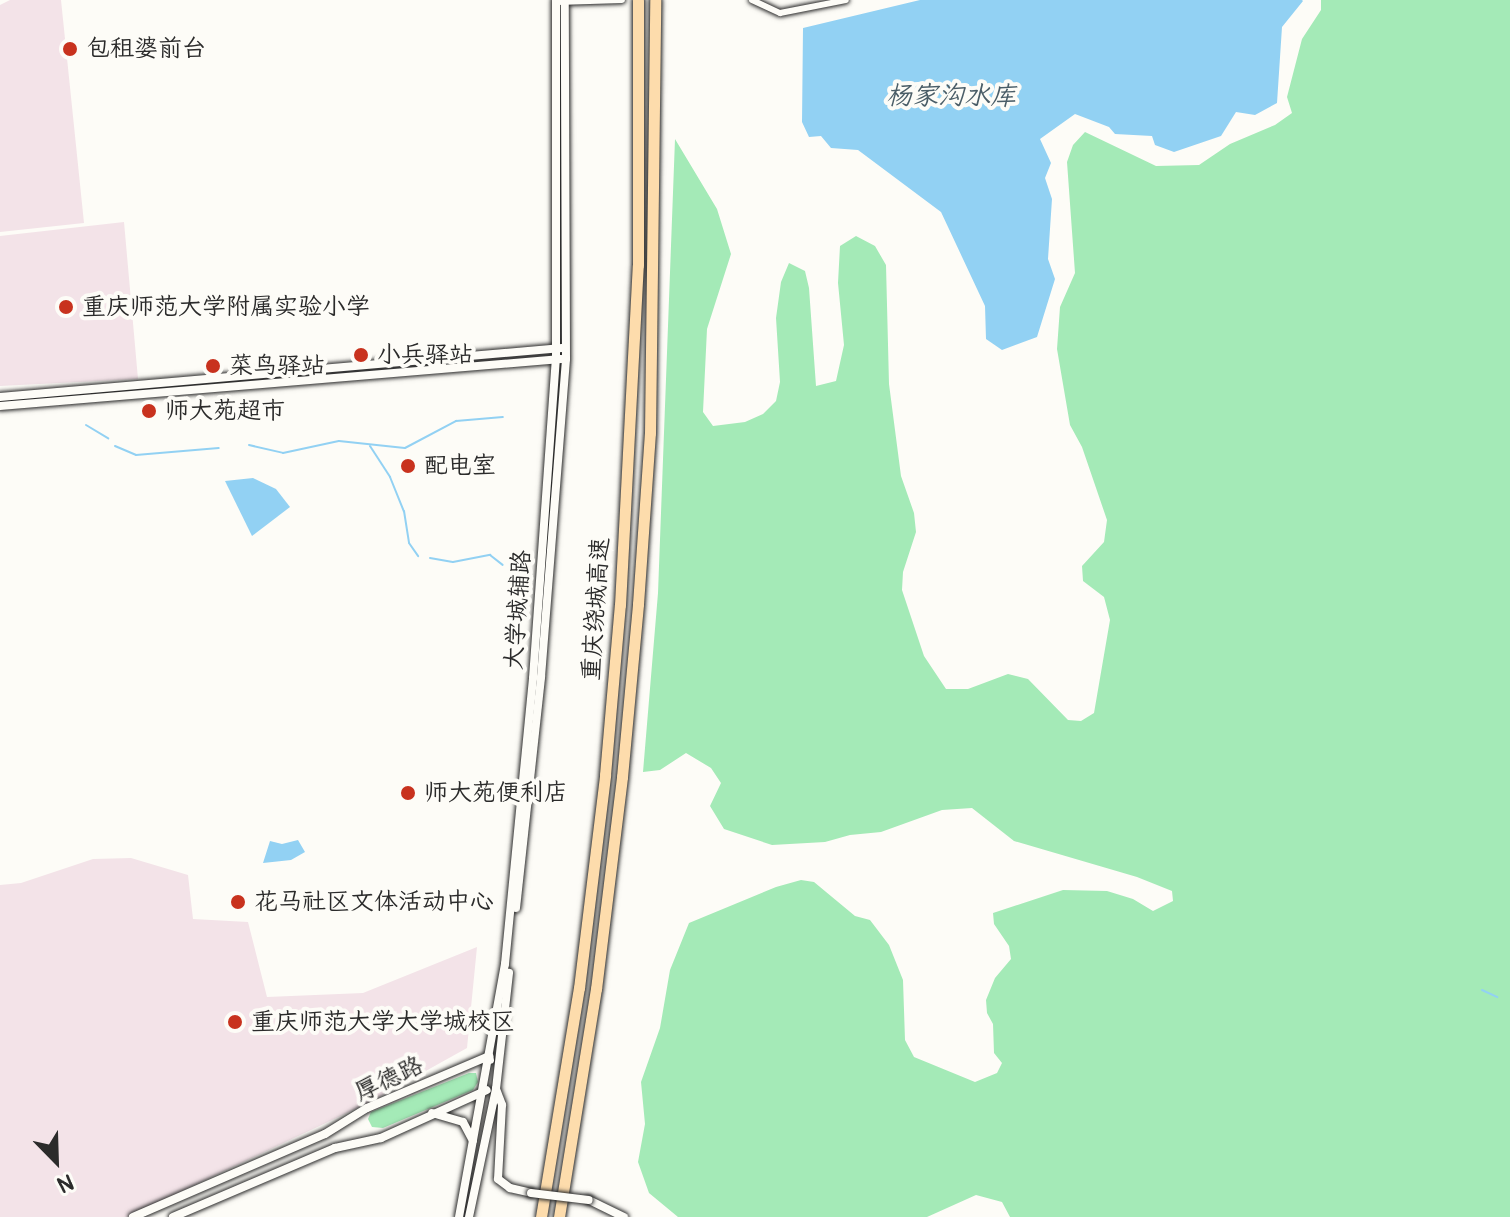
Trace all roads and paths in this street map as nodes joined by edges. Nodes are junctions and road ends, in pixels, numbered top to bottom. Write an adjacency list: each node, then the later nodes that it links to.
1 (622, 0): 7 (street)
2 (638, 0): 22 (highway, 重庆绕城高速)
3 (655, 0): 23 (highway, 重庆绕城高速)
4 (752, 0): 5 (street)
5 (846, 0)
6 (561, 1): 7 (street); 8 (street, 大学城辅路); 9 (street, 大学城辅路)
7 (593, 1)
8 (556, 348): 9 (street); 10 (street, 大学城辅路); 11 (street)
9 (566, 348): 10 (street, 大学城辅路)
10 (561, 359): 12 (street); 13 (street, 大学城辅路); 14 (street, 大学城辅路)
11 (0, 397)
12 (0, 406)
13 (489, 1056): 14 (street); 15 (street, 大学城辅路); 18 (street, 厚德路)
14 (496, 1089): 15 (street, 厚德路); 21 (street, 大学城辅路); 24 (street, bridge)
15 (485, 1090): 16 (street, 厚德路); 17 (street, 大学城辅路)
16 (431, 1112): 17 (street); 19 (street, 厚德路)
17 (474, 1144): 20 (street, 大学城辅路)
18 (133, 1217)
19 (173, 1217)
20 (459, 1217)
21 (469, 1217)
22 (541, 1217)
23 (559, 1217)
24 (624, 1217)

